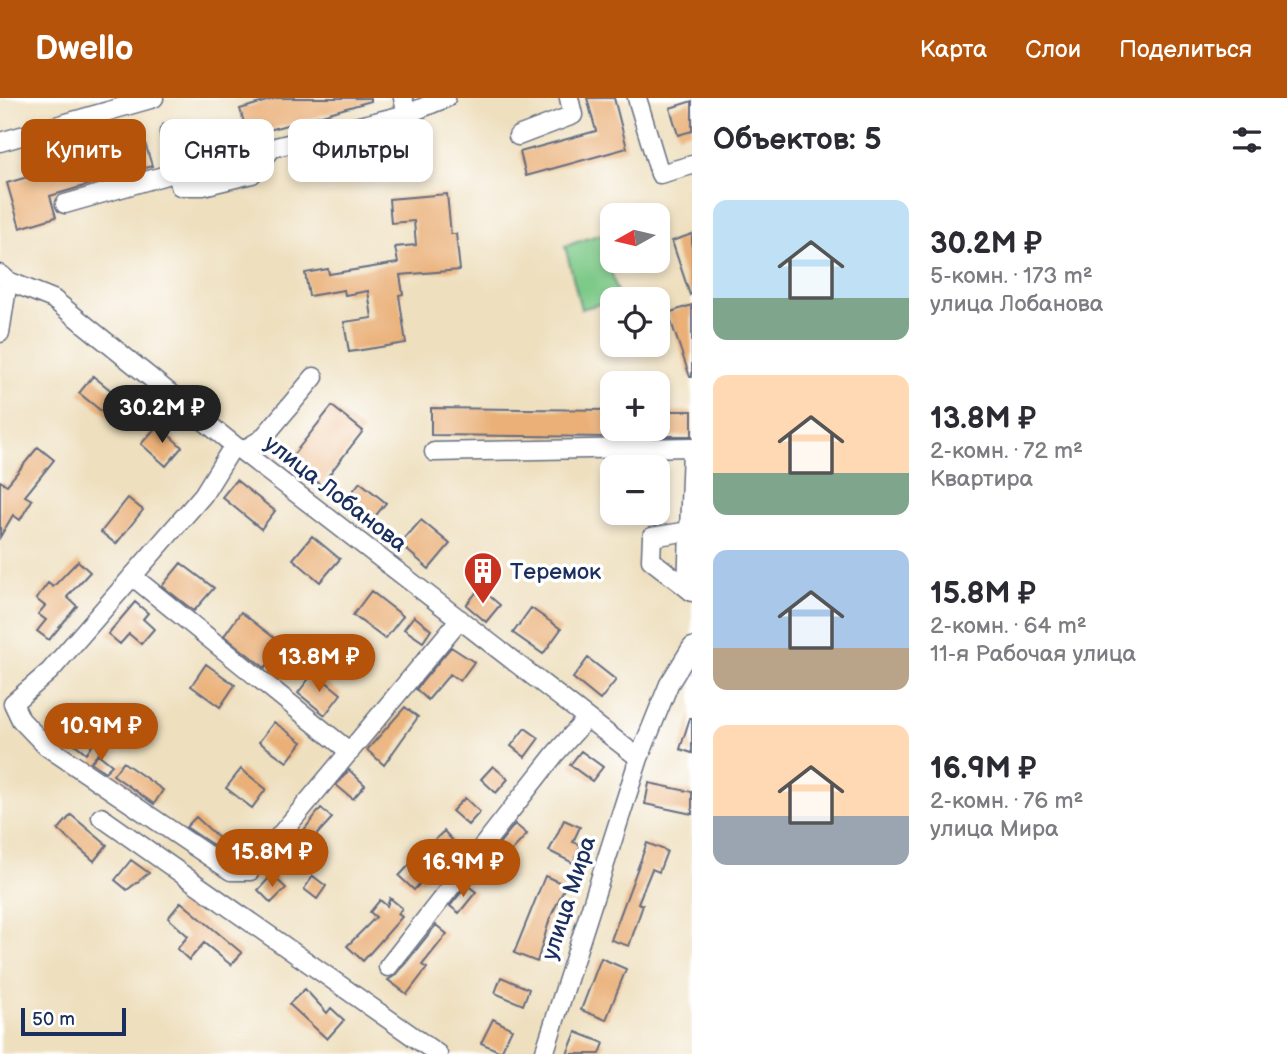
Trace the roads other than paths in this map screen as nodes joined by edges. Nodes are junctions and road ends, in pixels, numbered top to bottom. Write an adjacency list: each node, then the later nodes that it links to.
1 (154, 98): 7 (street)
2 (446, 98): 5 (street)
3 (569, 98): 6 (street)
4 (637, 98): 9 (street)
5 (405, 106): 8 (street)
6 (518, 136)
7 (0, 142)
8 (274, 147)
9 (692, 165)
10 (160, 177): 13 (street)
11 (179, 182): 12 (street)
12 (219, 182)
13 (65, 204)
14 (4, 277): 15 (street); 17 (street, улица Лобанова)
15 (0, 333)
16 (314, 377): 17 (street)
17 (238, 448): 21 (street); 23 (street, улица Лобанова)
18 (692, 448): 19 (street); 20 (street)
19 (434, 452)
20 (689, 531): 22 (street); 22 (street)
21 (132, 576): 26 (street); 26 (street)
22 (690, 590)
23 (460, 620): 25 (street, улица Лобанова); 26 (street)
24 (692, 647): 27 (street, улица Мира)
25 (587, 718): 27 (street, улица Лобанова); 29 (street)
26 (350, 752)
27 (639, 758): 31 (street, улица Мира)
28 (101, 817): 30 (street)
29 (388, 967)
30 (438, 1054)
31 (544, 1054)

